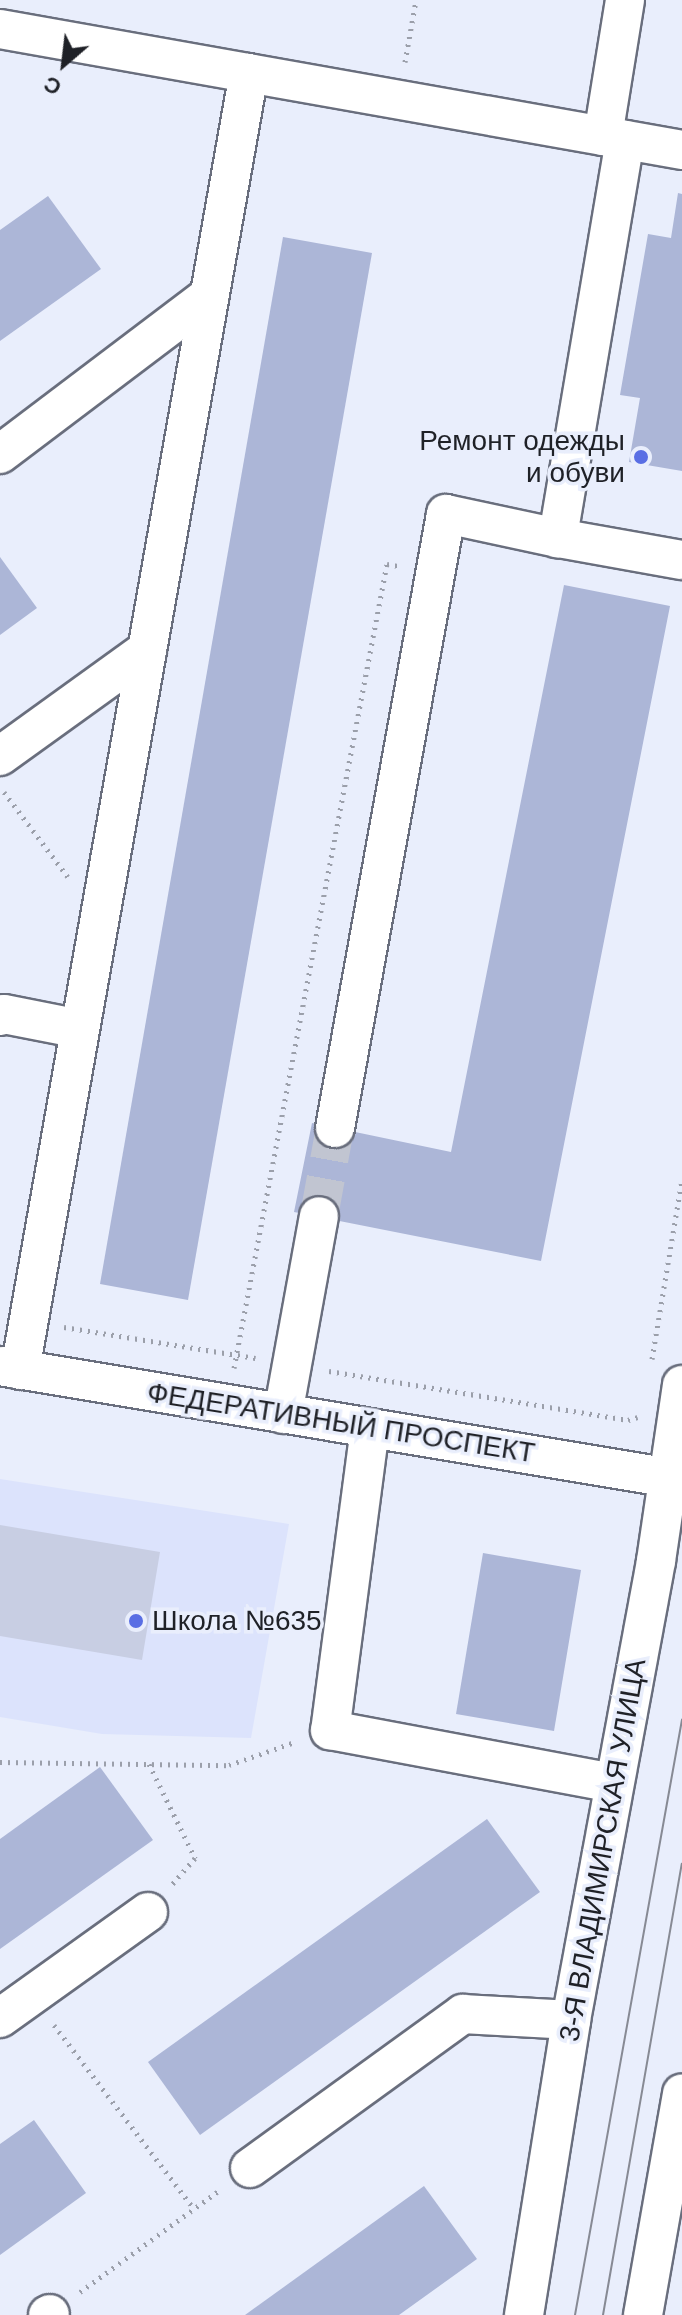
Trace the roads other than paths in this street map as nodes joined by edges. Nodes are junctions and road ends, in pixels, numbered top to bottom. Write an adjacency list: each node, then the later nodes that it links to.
1 (625, 0): 4 (street)
2 (0, 29): 3 (street)
3 (249, 73): 4 (street); 6 (street)
4 (614, 138): 5 (street); 8 (street)
5 (682, 150)
6 (209, 296): 7 (street); 10 (street)
7 (0, 454)
8 (558, 538): 9 (street); 14 (street)
9 (682, 560)
10 (147, 650): 11 (street); 13 (street)
11 (0, 756)
12 (0, 1016): 13 (street)
13 (80, 1029): 16 (street)
14 (335, 1128)
15 (319, 1216): 18 (street)
16 (10, 1368): 18 (street, ФЕДЕРАТИВНЫЙ ПРОСПЕКТ)
17 (666, 1378): 20 (street, 3-Я ВЛАДИМИРСКАЯ УЛИЦА)
18 (283, 1414): 19 (street, ФЕДЕРАТИВНЫЙ ПРОСПЕКТ)
19 (370, 1428): 20 (street, ФЕДЕРАТИВНЫЙ ПРОСПЕКТ); 21 (street)
20 (675, 1478): 21 (street, 3-Я ВЛАДИМИРСКАЯ УЛИЦА)
21 (614, 1783): 24 (street, 3-Я ВЛАДИМИРСКАЯ УЛИЦА)
22 (148, 1912): 23 (street)
23 (0, 2018)
24 (571, 2020): 26 (street); 27 (street, 3-Я ВЛАДИМИРСКАЯ УЛИЦА)
25 (682, 2093): 28 (street)
26 (250, 2168)
27 (524, 2315)
28 (643, 2315)

